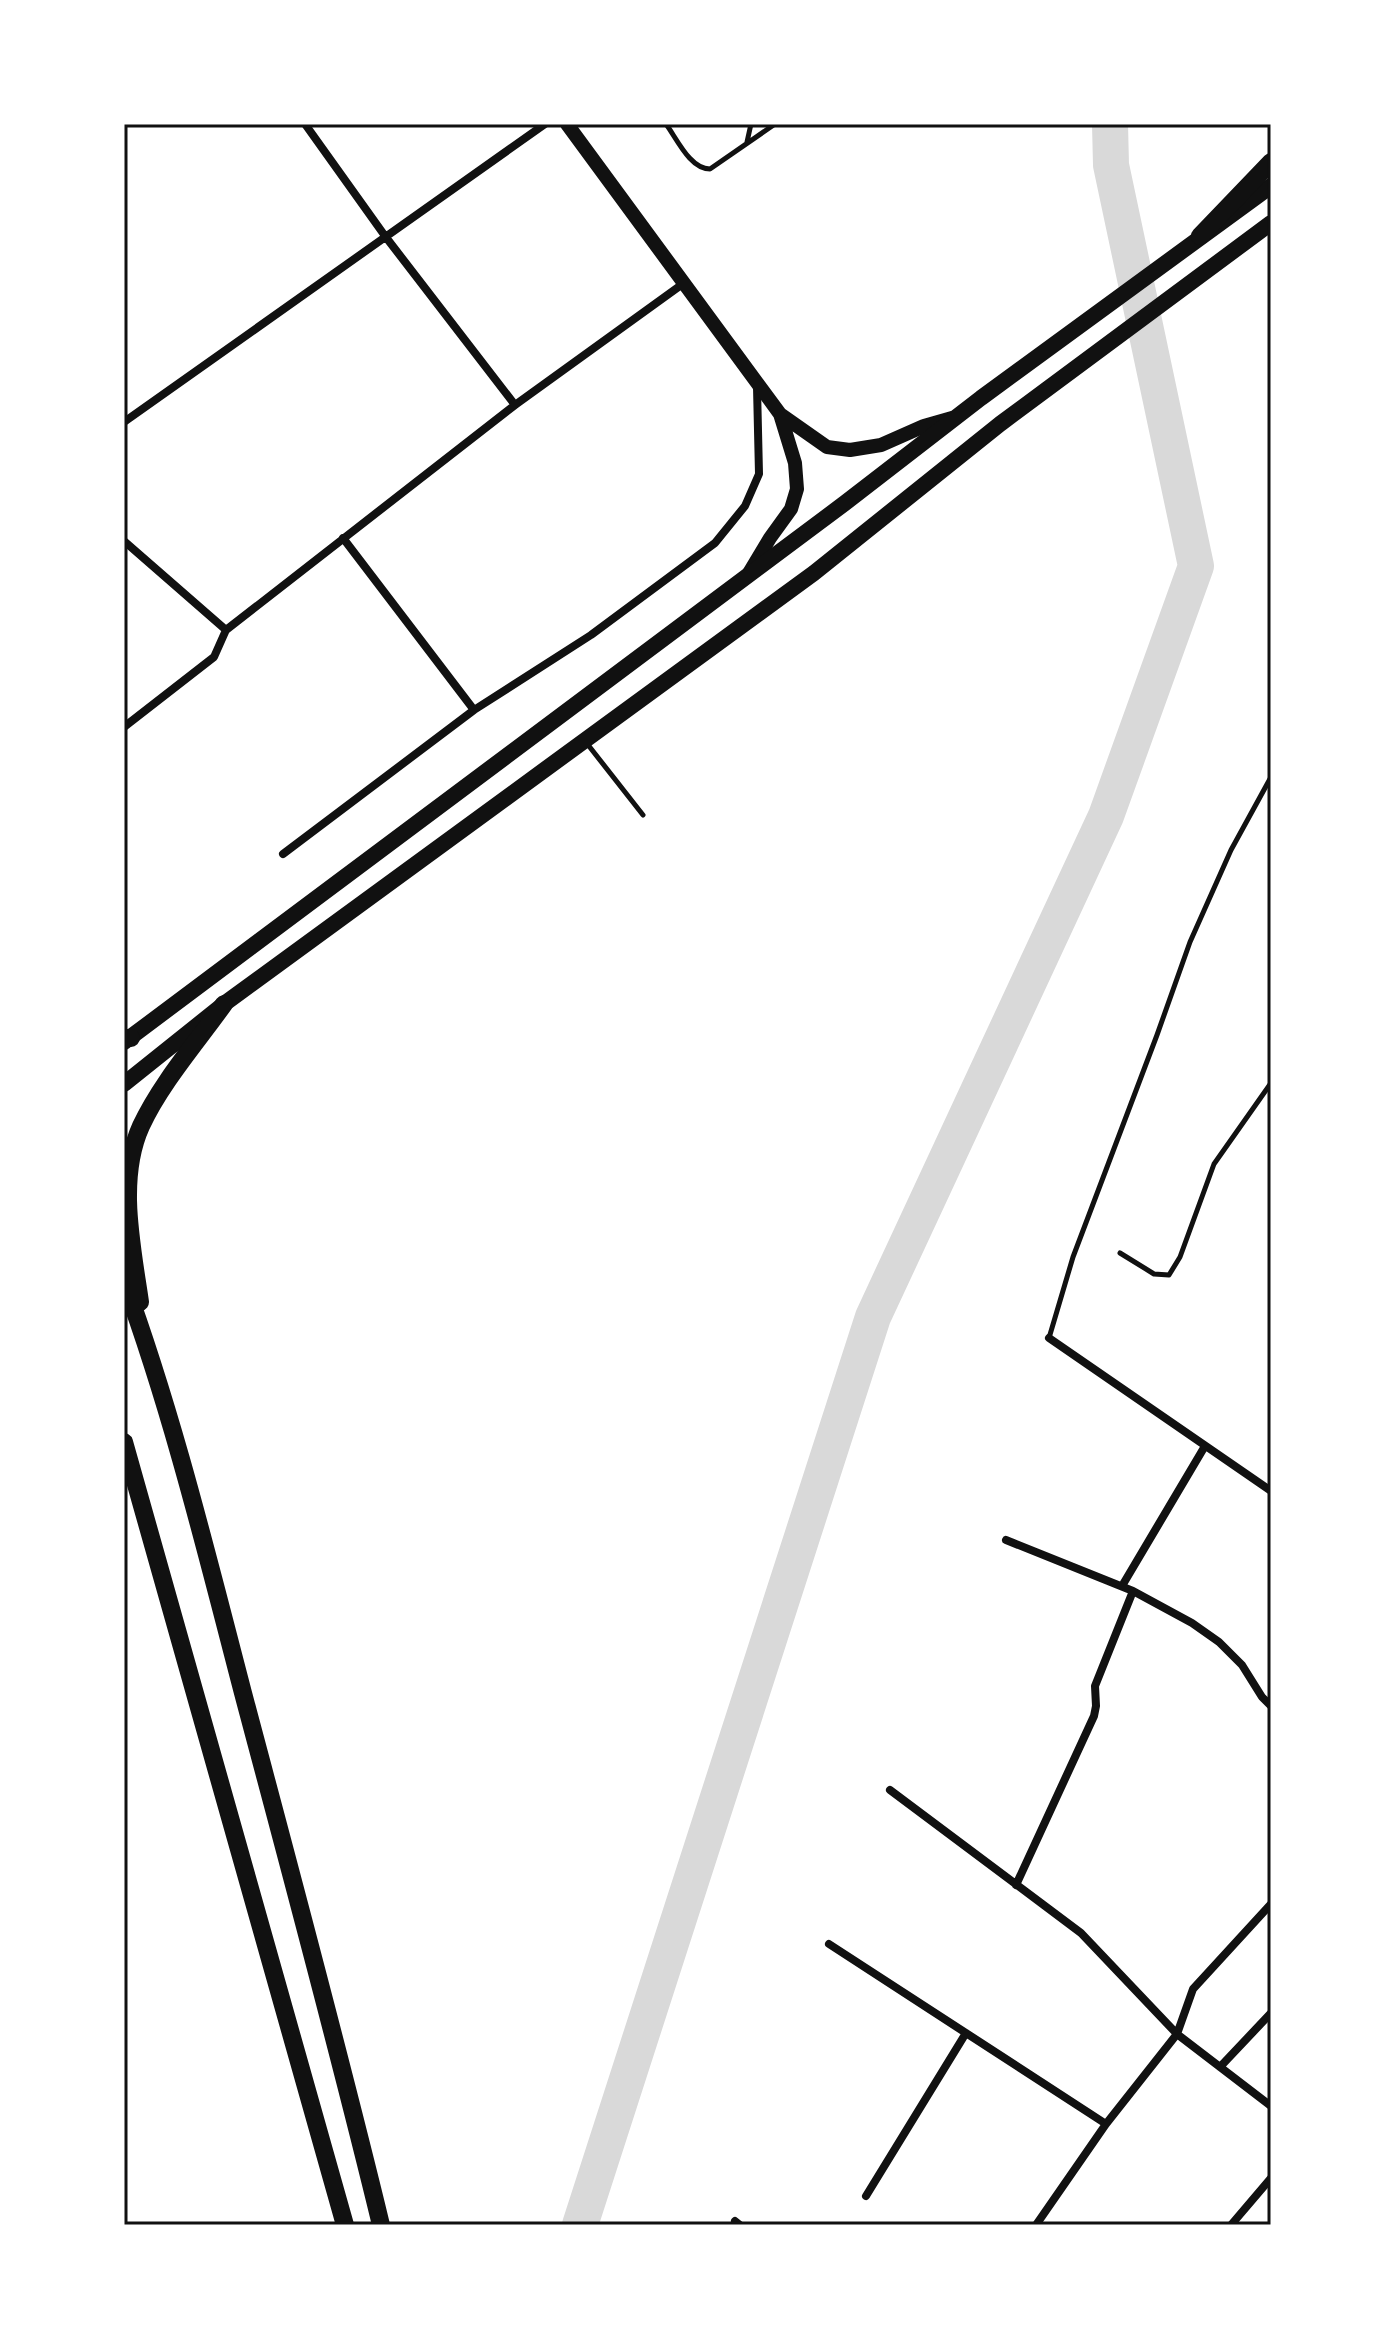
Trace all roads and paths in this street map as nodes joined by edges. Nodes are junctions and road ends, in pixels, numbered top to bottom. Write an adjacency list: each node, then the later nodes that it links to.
1 (305, 124): 11 (street)
2 (545, 124): 11 (street)
3 (567, 124): 13 (street)
4 (666, 124): 7 (lane)
5 (751, 124): 7 (lane)
6 (775, 124): 7 (lane)
7 (747, 143)
8 (1271, 162): 12 (main road)
9 (1271, 186): 12 (main road)
10 (1271, 223): 25 (main road)
11 (385, 236): 15 (street); 18 (street)
12 (1200, 236): 17 (main road)
13 (684, 283): 14 (street); 15 (street)
14 (757, 382): 16 (street); 23 (street)
15 (515, 405): 19 (street)
16 (780, 414): 17 (street); 21 (street)
17 (956, 417): 21 (main road)
18 (124, 422)
19 (343, 538): 22 (street); 23 (street)
20 (124, 541): 22 (street)
21 (749, 573): 30 (main road)
22 (226, 630): 24 (street)
23 (474, 710): 28 (street)
24 (124, 727)
25 (585, 741): 27 (lane); 29 (main road)
26 (1271, 777): 35 (lane)
27 (643, 815)
28 (283, 854)
29 (224, 1004): 32 (main road); 36 (main road)
30 (126, 1039)
31 (1271, 1083): 33 (lane)
32 (124, 1084)
33 (1120, 1253)
34 (124, 1281): 36 (main road)
35 (1049, 1338): 38 (street)
36 (147, 1344): 57 (main road)
37 (124, 1442): 56 (main road)
38 (1205, 1446): 39 (street); 41 (street)
39 (1271, 1491)
40 (1006, 1540): 41 (street)
41 (1122, 1586): 42 (street)
42 (1133, 1591): 43 (street); 45 (street)
43 (1271, 1706)
44 (890, 1790): 45 (street)
45 (1016, 1885): 50 (street)
46 (1271, 1904): 50 (street)
47 (829, 1944): 49 (street)
48 (1271, 2013): 51 (street)
49 (966, 2033): 53 (street); 55 (street)
50 (1177, 2034): 51 (street); 53 (street)
51 (1220, 2067): 52 (street)
52 (1271, 2106)
53 (1106, 2124): 58 (street)
54 (1271, 2178): 59 (street)
55 (866, 2196)
56 (345, 2225)
57 (381, 2225)
58 (1036, 2225)
59 (1231, 2225)

